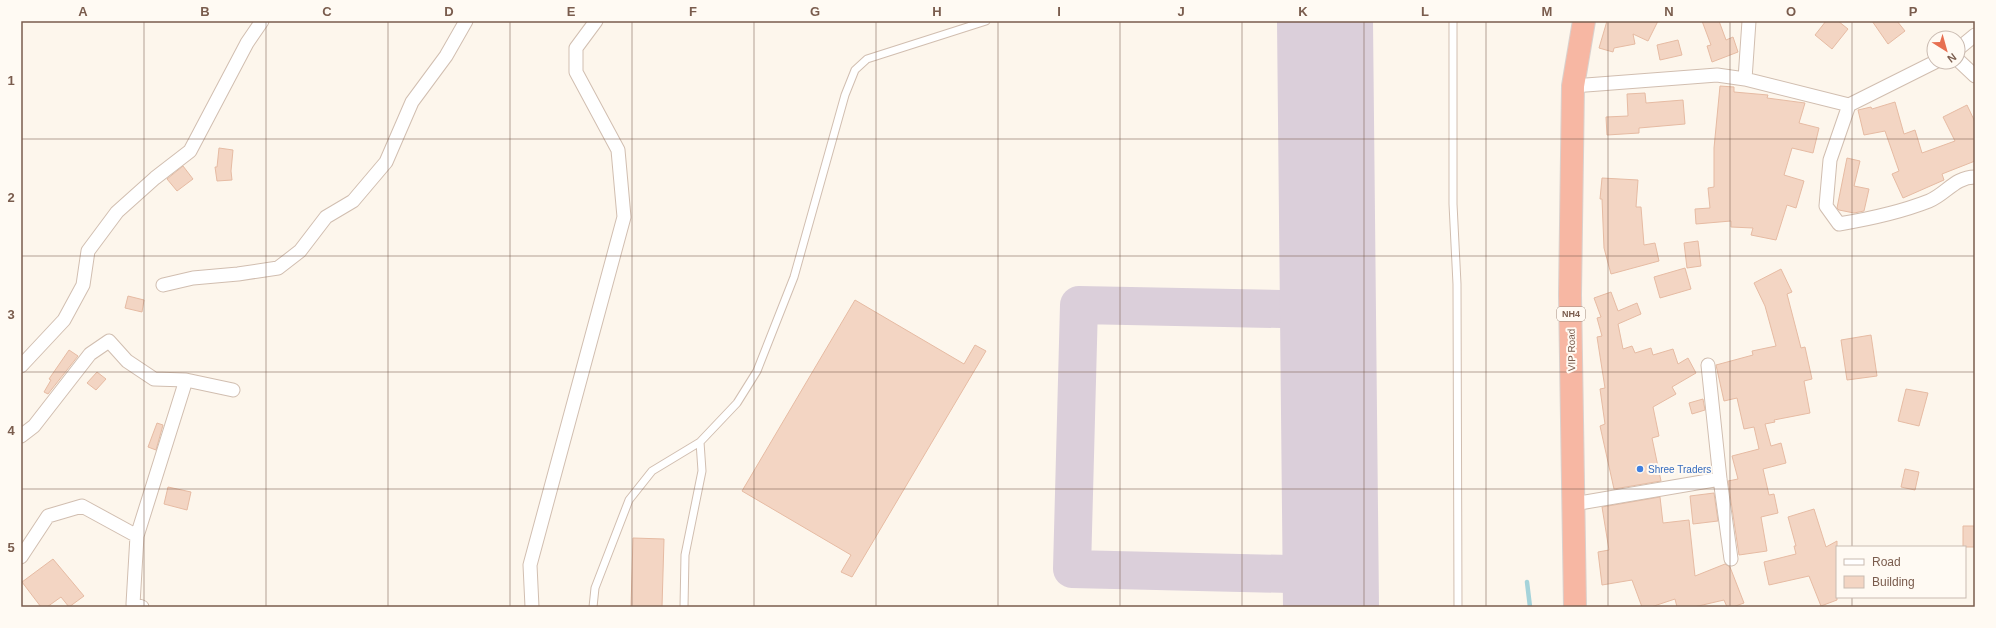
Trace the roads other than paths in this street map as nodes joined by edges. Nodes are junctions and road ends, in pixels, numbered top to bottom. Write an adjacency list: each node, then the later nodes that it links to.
1 (262, 21): 19 (street)
2 (466, 21): 17 (street)
3 (596, 21): 30 (street)
4 (986, 21): 23 (lane)
5 (1453, 21): 33 (lane)
6 (1584, 21): 14 (highway, VIP Road / NH4)
7 (1749, 21): 13 (street)
8 (1975, 35): 9 (street)
9 (1966, 42)
10 (1926, 66): 15 (street)
11 (1966, 68): 12 (street)
12 (1975, 76)
13 (1745, 79): 14 (street); 15 (street)
14 (1573, 86): 25 (highway, VIP Road / NH4)
15 (1849, 105): 16 (street)
16 (1975, 177)
17 (163, 285)
18 (1708, 365): 24 (street)
19 (21, 366)
20 (186, 380): 21 (street); 22 (street); 26 (street)
21 (233, 390)
22 (21, 436)
23 (700, 442): 31 (lane); 32 (lane)
24 (1720, 479): 25 (street); 28 (street)
25 (1574, 504): 34 (highway, VIP Road / NH4)
26 (137, 536): 27 (street); 29 (street)
27 (21, 557)
28 (1731, 559)
29 (142, 607)
30 (532, 607)
31 (593, 607)
32 (684, 607)
33 (1458, 607)
34 (1575, 607)

